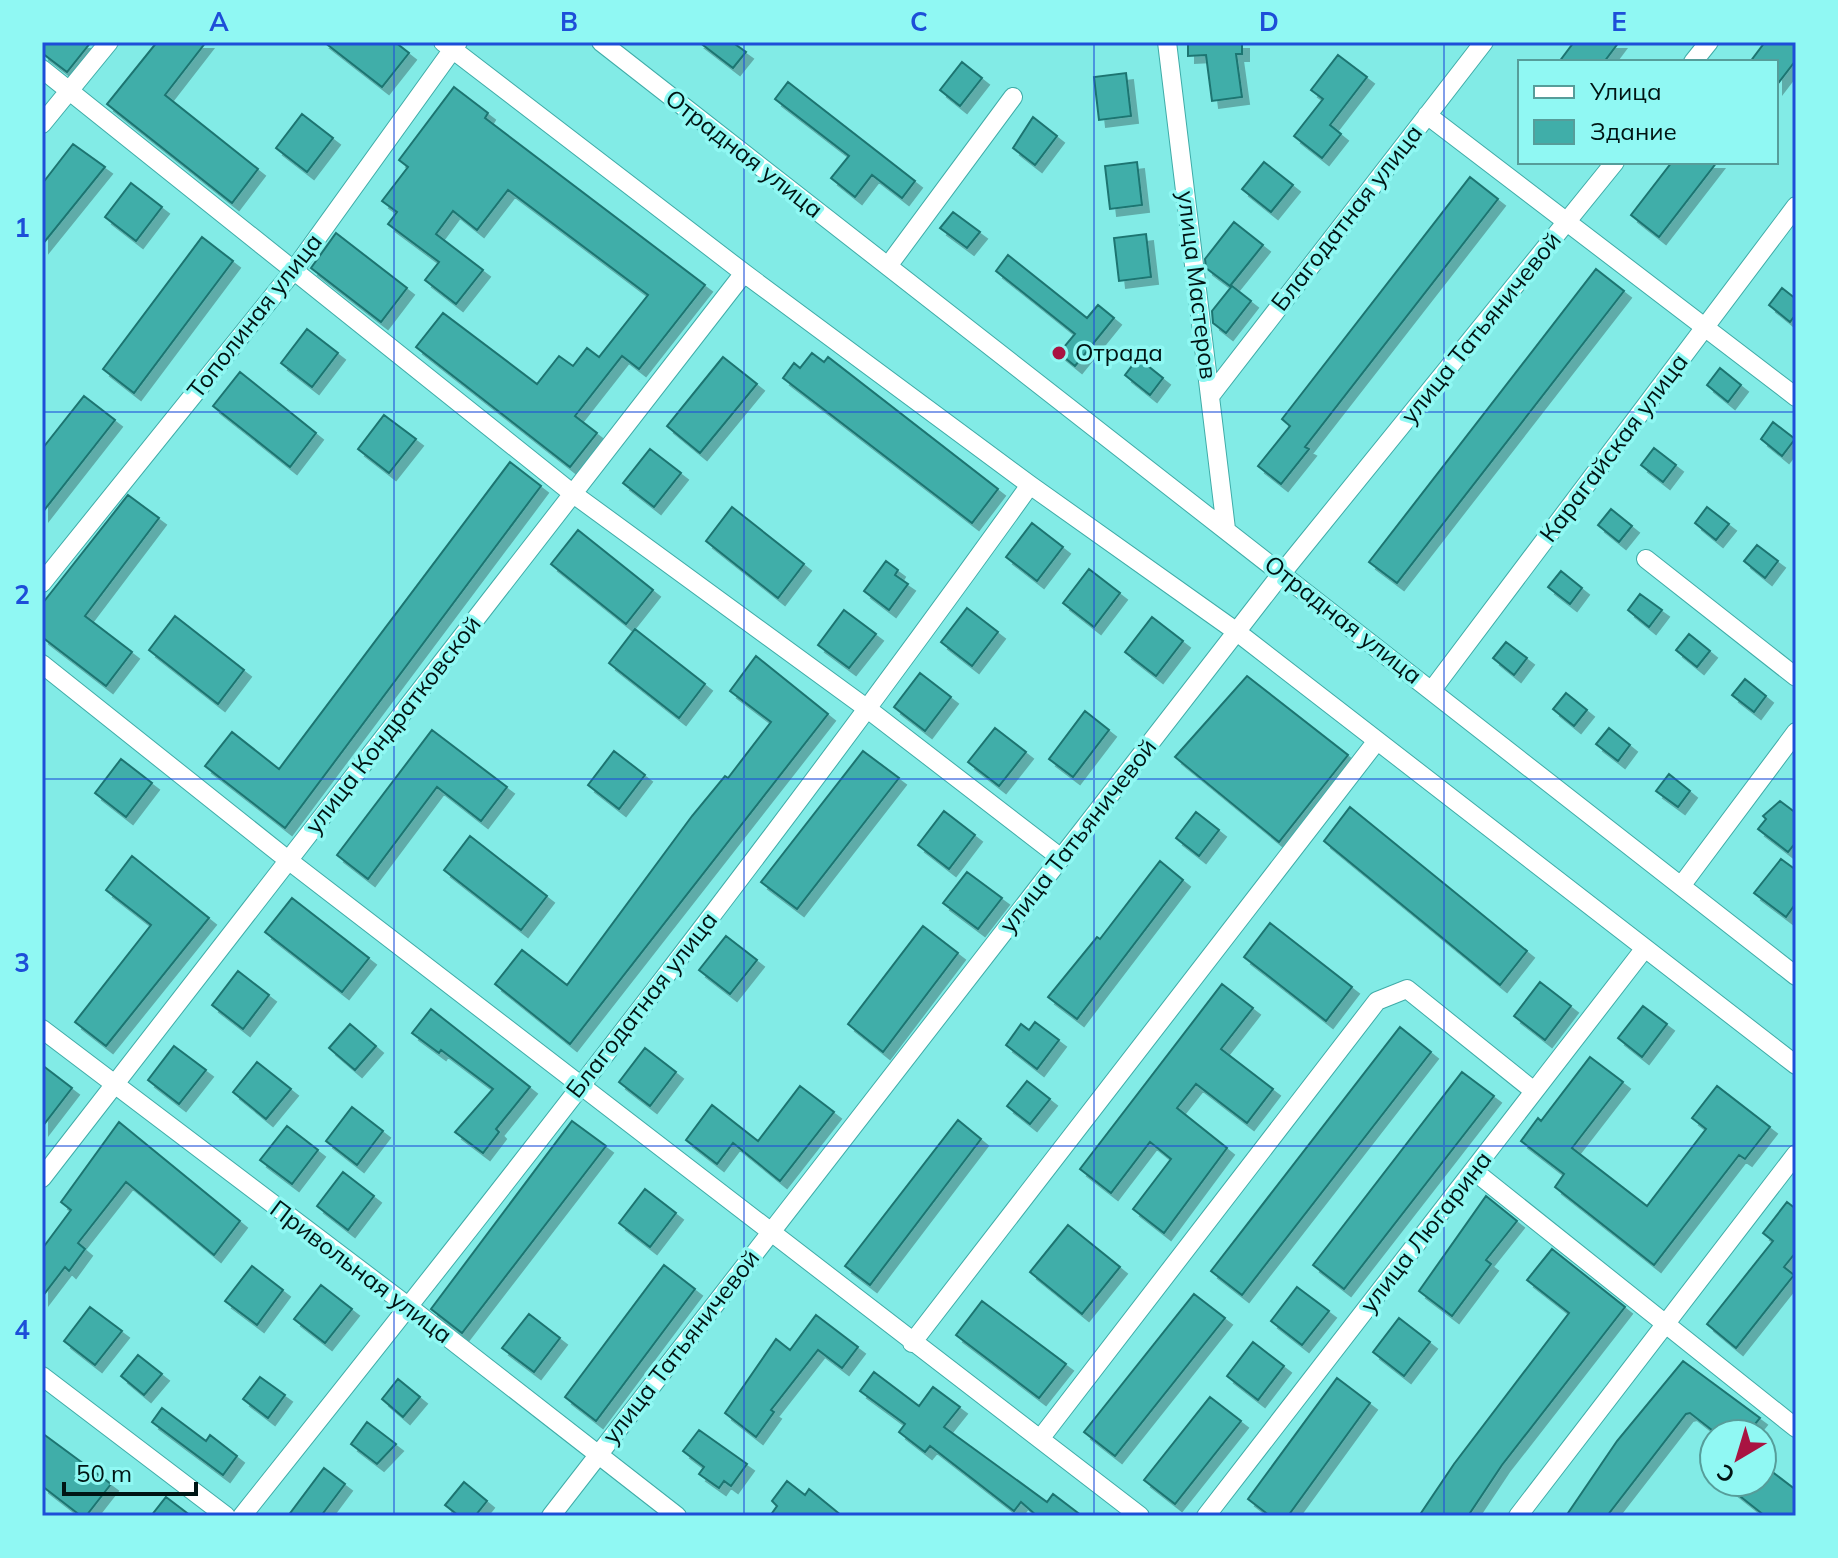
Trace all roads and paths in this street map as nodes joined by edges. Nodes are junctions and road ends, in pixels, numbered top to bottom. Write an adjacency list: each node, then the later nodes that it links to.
1 (109, 42): 9 (street)
2 (601, 42): 16 (street, Отрадная улица)
3 (1167, 42): 20 (street, улица Мастеров)
4 (1484, 42): 11 (street, Благодатная улица)
5 (1709, 42): 7 (street)
6 (451, 45): 17 (street, Тополиная улица); 18 (street)
7 (1695, 60)
8 (42, 69): 9 (street)
9 (67, 90): 12 (street); 17 (street)
10 (1013, 97): 16 (street)
11 (1427, 115): 15 (street); 20 (street, Благодатная улица)
12 (42, 124)
13 (1613, 164): 15 (street, улица Татьяничевой)
14 (1796, 206): 19 (street, Карагайская улица)
15 (1569, 220): 19 (street); 26 (street, улица Татьяничевой)
16 (888, 266): 24 (street, Отрадная улица)
17 (294, 270): 23 (street); 27 (street, Тополиная улица)
18 (744, 273): 22 (street); 23 (street, улица Кондратковской)
19 (1704, 327): 21 (street); 31 (street, Карагайская улица)
20 (1211, 395): 24 (street, улица Мастеров)
21 (1796, 397)
22 (1030, 485): 28 (street); 32 (street, Благодатная улица)
23 (572, 493): 32 (street); 36 (street, улица Кондратковской)
24 (1226, 529): 26 (street, Отрадная улица)
25 (1646, 559): 30 (street)
26 (1282, 573): 28 (street, улица Татьяничевой); 31 (street, Отрадная улица)
27 (42, 583)
28 (1237, 632): 34 (street); 35 (street, улица Татьяничевой)
29 (42, 664): 36 (street)
30 (1796, 677)
31 (1432, 690): 37 (street, Отрадная улица)
32 (869, 710): 35 (street); 42 (street, Благодатная улица)
33 (1796, 732): 37 (street)
34 (1376, 742): 38 (street); 51 (street)
35 (1061, 858): 48 (street, улица Татьяничевой)
36 (288, 860): 42 (street); 43 (street, улица Кондратковской)
37 (1681, 886): 39 (street, Отрадная улица)
38 (1645, 948): 41 (street); 44 (street, улица Люгарина)
39 (1796, 976)
40 (42, 1029): 43 (street, Привольная улица)
41 (1796, 1065)
42 (581, 1085): 48 (street); 49 (street, Благодатная улица)
43 (113, 1086): 47 (street, улица Кондратковской); 49 (street, Привольная улица)
44 (1534, 1091): 46 (street, улица Люгарина); 54 (street)
45 (1796, 1154): 50 (street)
46 (1474, 1171): 50 (street); 61 (street, улица Люгарина)
47 (42, 1178)
48 (771, 1229): 51 (street); 55 (street, улица Татьяничевой)
49 (409, 1307): 55 (street, Привольная улица); 57 (street, Благодатная улица)
50 (1666, 1323): 53 (street); 62 (street)
51 (912, 1343): 54 (street)
52 (42, 1376): 56 (street)
53 (1796, 1428)
54 (1040, 1439): 60 (street)
55 (598, 1455): 58 (street, улица Татьяничевой); 59 (street, Привольная улица)
56 (226, 1516)
57 (242, 1516)
58 (551, 1516)
59 (677, 1516)
60 (1140, 1516)
61 (1206, 1516)
62 (1518, 1516)

